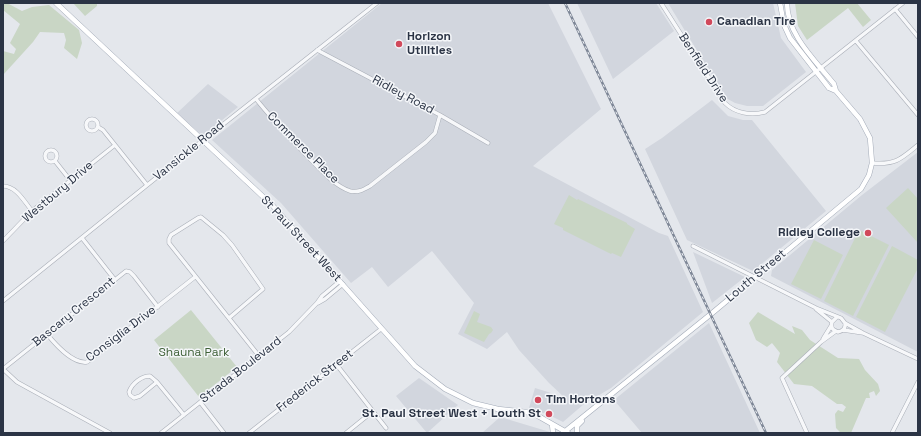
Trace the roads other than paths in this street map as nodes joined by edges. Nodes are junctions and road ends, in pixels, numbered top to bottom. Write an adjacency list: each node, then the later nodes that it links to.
1 (56, 3): 18 (main road, St Paul Street West)
2 (377, 3): 10 (street, Vansickle Road)
3 (661, 3): 12 (street, Benfield Drive)
4 (780, 3): 12 (main road, Louth Street)
5 (787, 3): 11 (main road, Louth Street)
6 (903, 3): 7 (street, Benfield Drive)
7 (895, 9): 8 (street); 9 (street, Benfield Drive)
8 (918, 37)
9 (856, 41): 11 (street, Benfield Drive); 16 (street)
10 (317, 50): 14 (street, Vansickle Road); 15 (street, Ridley Road)
11 (822, 68): 12 (street, Benfield Drive); 13 (main road, Louth Street)
12 (816, 72): 13 (main road, Louth Street)
13 (836, 91): 23 (main road, Louth Street)
14 (256, 99): 15 (street, Commerce Place); 18 (street, Vansickle Road)
15 (440, 115): 19 (street, Ridley Road)
16 (918, 115)
17 (98, 127): 20 (street)
18 (202, 141): 25 (street, Vansickle Road); 34 (main road, St Paul Street West)
19 (488, 143)
20 (115, 145): 24 (street, Westbury Drive); 25 (street)
21 (918, 145): 23 (street)
22 (55, 161): 24 (street)
23 (872, 163): 32 (main road, Louth Street)
24 (70, 180): 27 (street, Westbury Drive)
25 (147, 185): 28 (street, Vansickle Road)
26 (3, 186): 27 (street)
27 (32, 211): 29 (street, Westbury Drive)
28 (82, 238): 33 (street); 35 (street, Vansickle Road)
29 (3, 241)
30 (693, 246): 32 (street)
31 (196, 277): 36 (street, Consiglia Drive); 39 (street); 39 (street)
32 (755, 277): 37 (street); 56 (main road, Louth Street)
33 (115, 280): 36 (street, Bascary Crescent); 46 (street, Bascary Crescent)
34 (342, 283): 42 (main road, St Paul Street West); 48 (street, Strada Boulevard)
35 (3, 301)
36 (158, 306): 46 (street, Consiglia Drive)
37 (816, 308): 38 (street); 41 (street)
38 (837, 317): 40 (street); 41 (street)
39 (229, 318): 48 (street)
40 (845, 323): 43 (street); 45 (street)
41 (831, 324): 44 (street); 47 (street)
42 (381, 329): 50 (street, Frederick Street); 58 (main road, St Paul Street West)
43 (843, 330): 44 (street); 45 (street)
44 (836, 331): 47 (street)
45 (863, 333): 49 (street)
46 (47, 334): 51 (street, Bascary Crescent)
47 (821, 342): 68 (street)
48 (259, 356): 54 (street, Strada Boulevard)
49 (918, 359)
50 (336, 364): 55 (street); 64 (street, Frederick Street)
51 (3, 369): 61 (street)
52 (157, 382): 52 (street); 57 (street)
53 (918, 382): 69 (street)
54 (200, 402): 57 (street, Strada Boulevard); 63 (street)
55 (372, 412): 59 (street); 65 (street)
56 (588, 413): 60 (main road, Louth Street); 67 (main road)
57 (184, 415): 62 (street, Strada Boulevard)
58 (552, 424): 60 (main road, St Paul Street West); 66 (main road)
59 (386, 428)
60 (565, 432)
61 (110, 433)
62 (161, 433)
63 (224, 433)
64 (249, 433)
65 (346, 433)
66 (553, 433)
67 (578, 433)
68 (807, 433)
69 (892, 433)

